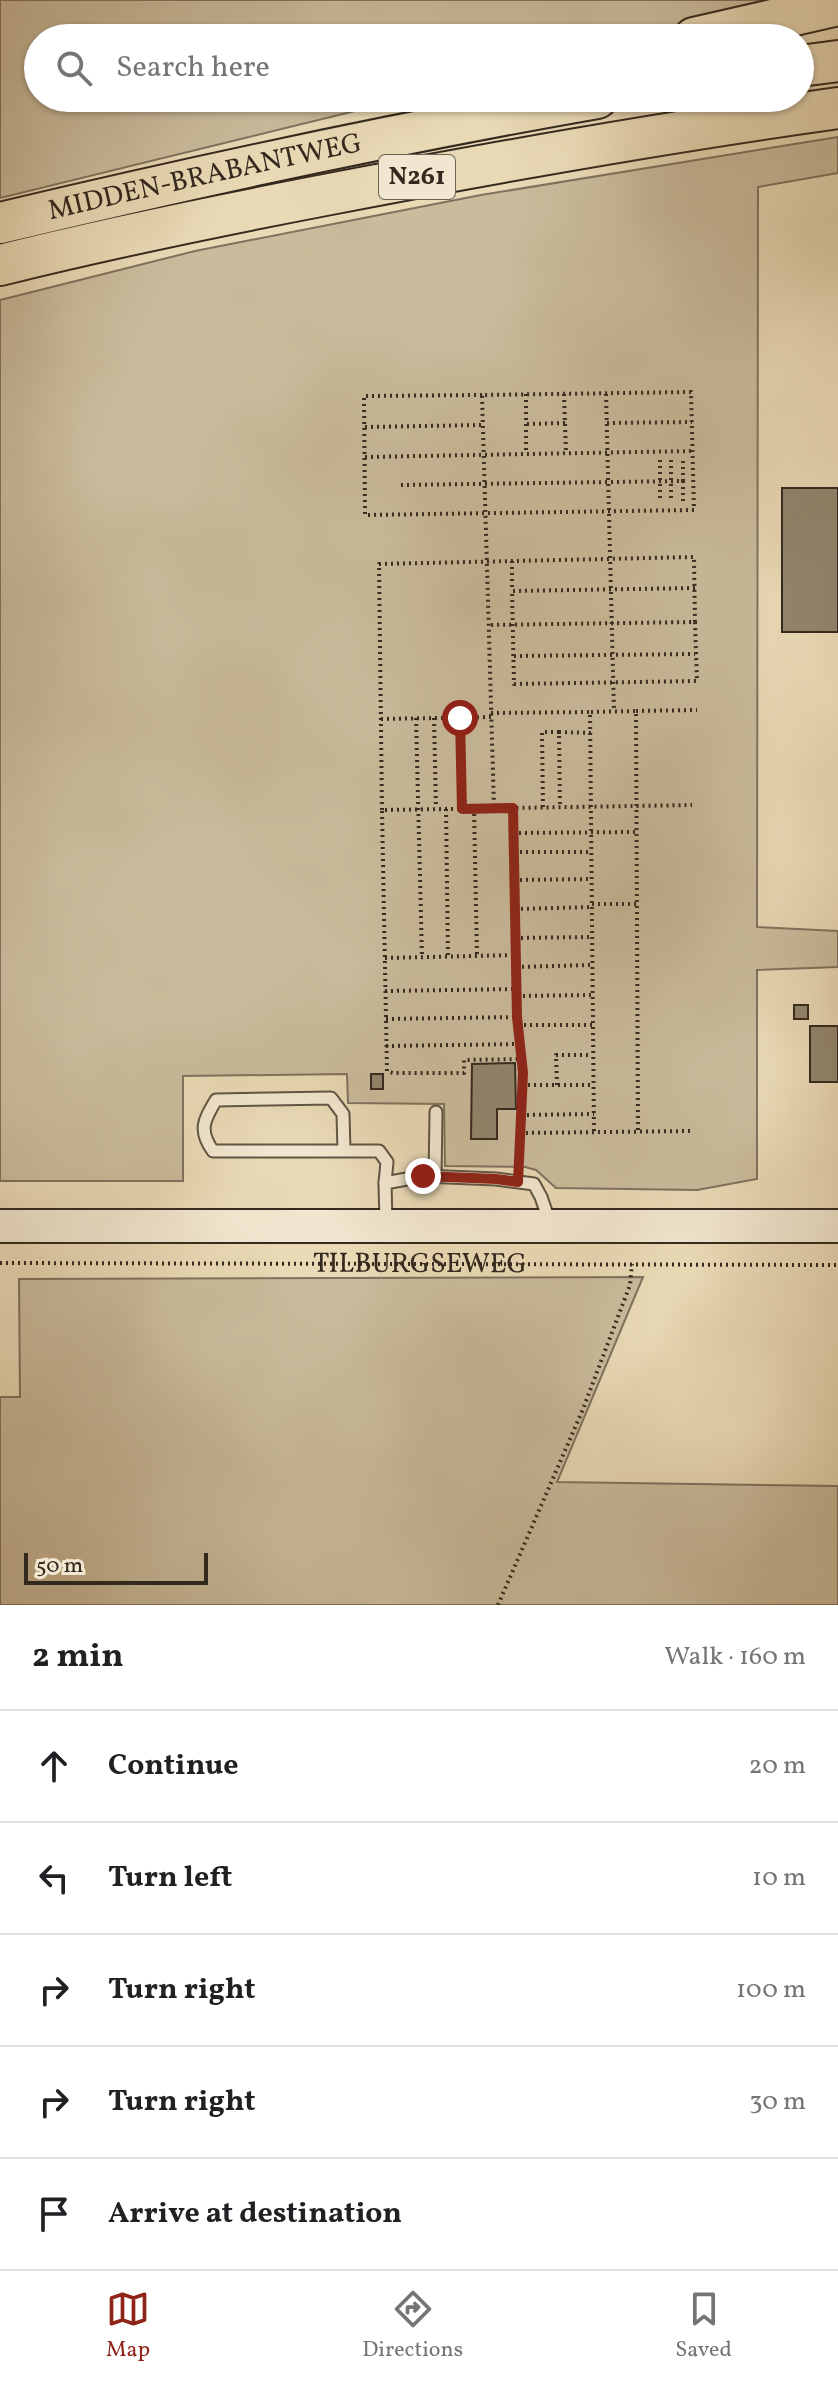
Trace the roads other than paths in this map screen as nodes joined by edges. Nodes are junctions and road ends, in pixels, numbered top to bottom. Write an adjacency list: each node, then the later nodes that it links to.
1 (838, 5): 2 (highway)
2 (755, 24)
3 (838, 61): 4 (highway)
4 (814, 64)
5 (838, 108): 6 (highway, MIDDEN-BRABANTWEG / N261)
6 (814, 111)
7 (398, 112): 10 (highway, N261)
8 (515, 112): 10 (highway, MIDDEN-BRABANTWEG / N261)
9 (810, 112): 12 (highway, MIDDEN-BRABANTWEG / N261)
10 (214, 172): 11 (highway, MIDDEN-BRABANTWEG / N261)
11 (0, 223)
12 (0, 265)
13 (436, 1112): 15 (lane)
14 (344, 1151): 14 (lane); 16 (lane)
15 (435, 1177): 16 (lane); 18 (lane)
16 (385, 1183): 20 (lane)
17 (0, 1226): 20 (street, TILBURGSEWEG)
18 (551, 1226): 19 (street, TILBURGSEWEG); 20 (street, TILBURGSEWEG)
19 (838, 1226)
20 (386, 1227)

